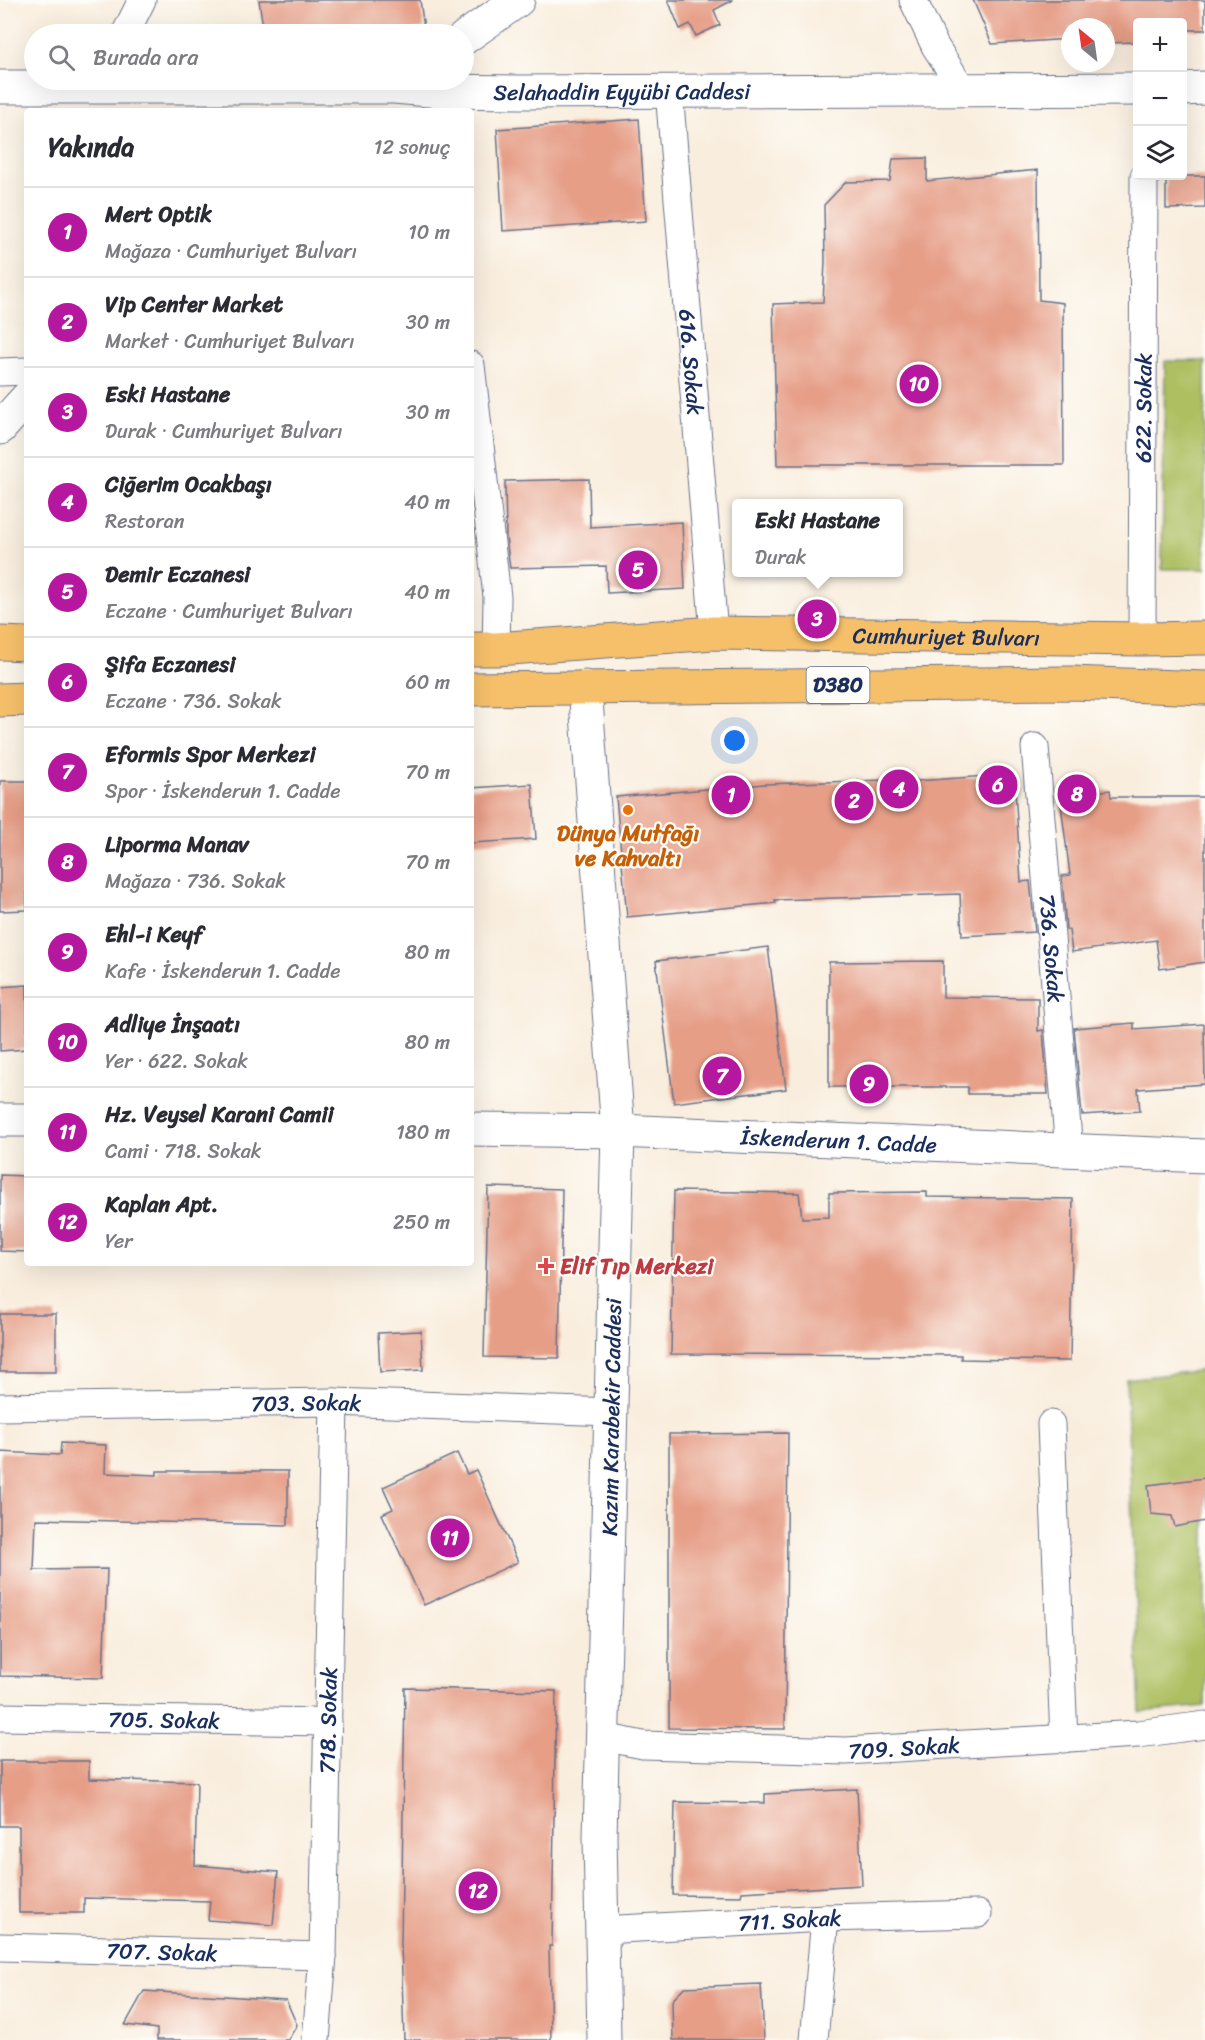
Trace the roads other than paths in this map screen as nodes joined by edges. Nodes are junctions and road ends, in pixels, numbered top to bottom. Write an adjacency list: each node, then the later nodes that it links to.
1 (142, 0): 4 (street)
2 (518, 0): 5 (street)
3 (913, 0): 13 (street)
4 (130, 24)
5 (474, 31)
6 (24, 86): 7 (street, Selahaddin Eyyübi Caddesi)
7 (0, 87)
8 (1205, 88): 10 (street)
9 (1133, 89): 13 (street, Selahaddin Eyyübi Caddesi)
10 (1187, 89)
11 (389, 90): 16 (street)
12 (416, 90): 15 (street, Selahaddin Eyyübi Caddesi)
13 (963, 90): 14 (street, Selahaddin Eyyübi Caddesi)
14 (669, 91): 15 (street, Selahaddin Eyyübi Caddesi); 23 (street, 616. Sokak)
15 (443, 101)
16 (364, 108)
17 (1144, 180): 25 (street, 622. Sokak)
18 (24, 371): 19 (street)
19 (0, 372)
20 (474, 392): 28 (street)
21 (24, 401): 22 (street)
22 (0, 428)
23 (714, 633): 25 (main road, Cumhuriyet Bulvarı / D380); 28 (main road, Cumhuriyet Bulvarı / D380)
24 (1205, 638): 25 (main road, Cumhuriyet Bulvarı / D380)
25 (1142, 639)
26 (0, 643): 27 (main road)
27 (24, 644)
28 (484, 649)
29 (585, 687): 30 (main road, Cumhuriyet Bulvarı / D380); 31 (main road, Cumhuriyet Bulvarı / D380); 38 (street, Kazım Karabekir Caddesi)
30 (1205, 688)
31 (474, 689)
32 (24, 699): 33 (main road)
33 (0, 700)
34 (1035, 747): 39 (street, 736. Sokak)
35 (0, 1120): 36 (street)
36 (24, 1120)
37 (474, 1129): 38 (street, İskenderun 1. Cadde)
38 (618, 1131): 39 (street, İskenderun 1. Cadde); 43 (street, Kazım Karabekir Caddesi)
39 (1069, 1150): 40 (street, İskenderun 1. Cadde)
40 (1205, 1156)
41 (334, 1402): 42 (street, 703. Sokak); 43 (street, 703. Sokak); 46 (street, 718. Sokak)
42 (0, 1407)
43 (611, 1412): 48 (street, Kazım Karabekir Caddesi)
44 (1051, 1424): 49 (street)
45 (0, 1717): 46 (street, 705. Sokak)
46 (328, 1722): 54 (street, 718. Sokak)
47 (1205, 1725): 49 (street, 709. Sokak)
48 (603, 1737): 49 (street, 709. Sokak); 52 (street, Kazım Karabekir Caddesi)
49 (1064, 1739)
50 (978, 1914): 51 (street, 711. Sokak)
51 (825, 1918): 52 (street, 711. Sokak); 57 (street)
52 (601, 1930): 56 (street, Kazım Karabekir Caddesi)
53 (0, 1947): 54 (street, 707. Sokak)
54 (323, 1956): 55 (street, 718. Sokak)
55 (316, 2040)
56 (604, 2040)
57 (814, 2040)

